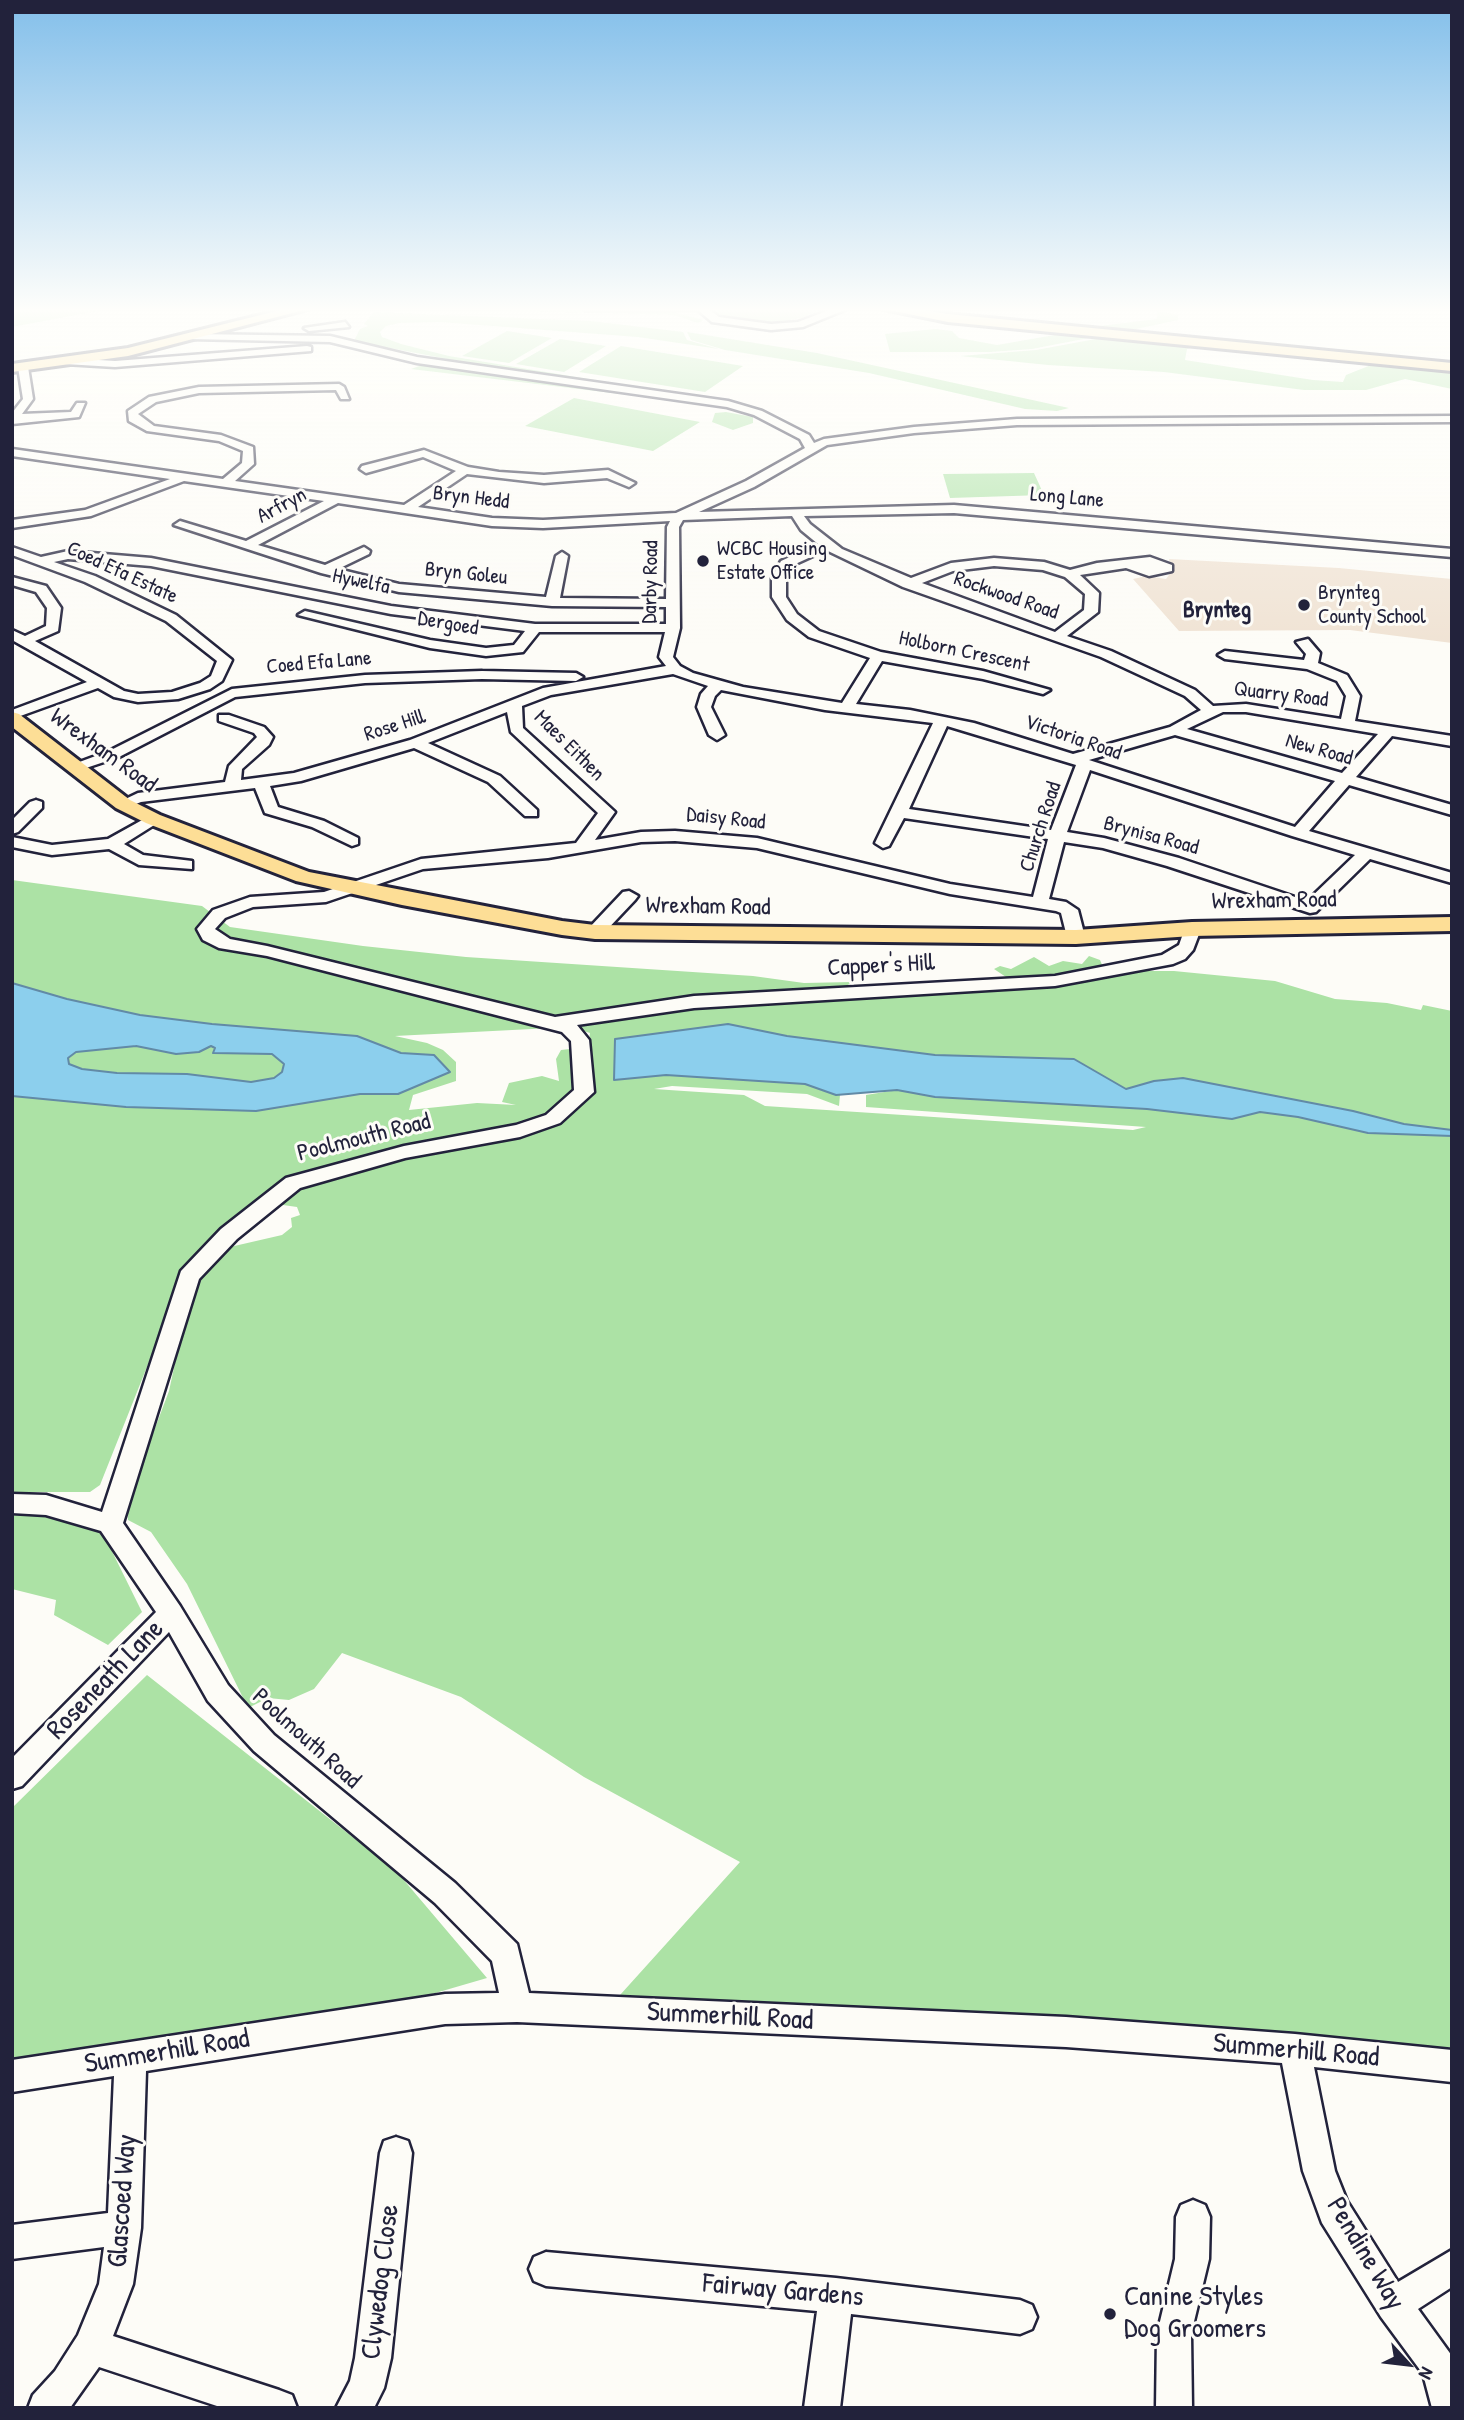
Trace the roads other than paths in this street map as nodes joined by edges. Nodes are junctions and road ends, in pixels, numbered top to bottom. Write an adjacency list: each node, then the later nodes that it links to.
1 (135, 420): 10 (street)
2 (770, 420): 4 (street)
3 (1317, 420): 4 (street)
4 (808, 443): 14 (street, Darby Road)
5 (12, 452): 8 (street, Bryn Hedd)
6 (366, 469): 7 (street)
7 (465, 470): 9 (street); 12 (street)
8 (181, 479): 10 (street, Bryn Hedd); 15 (street)
9 (629, 483)
10 (223, 485): 11 (street, Bryn Hedd)
11 (335, 500): 12 (street, Bryn Hedd); 18 (street, Arfryn)
12 (407, 509): 14 (street, Bryn Hedd)
13 (795, 512): 14 (street, Long Lane); 17 (street, Rockwood Road); 21 (street, Long Lane)
14 (678, 516): 32 (street, Darby Road)
15 (12, 524)
16 (180, 525): 18 (street, Bryn Goleu)
17 (826, 545): 29 (street, Rockwood Road); 41 (street, Holborn Crescent)
18 (247, 546): 25 (street, Bryn Goleu)
19 (12, 551): 23 (street, Coed Efa Estate)
20 (364, 551): 25 (street)
21 (1452, 552)
22 (562, 556): 31 (street)
23 (44, 560): 34 (street, Hywelfa); 44 (street, Coed Efa Estate)
24 (1129, 564): 26 (street)
25 (327, 570): 30 (street, Bryn Goleu)
26 (1070, 574): 29 (street); 37 (street)
27 (445, 577): 30 (street)
28 (12, 581): 38 (street)
29 (908, 584): 37 (street, Rockwood Road)
30 (428, 592): 31 (street, Bryn Goleu)
31 (552, 602): 32 (street, Bryn Goleu)
32 (674, 603): 35 (street, Darby Road)
33 (304, 615): 34 (street, Dergoed)
34 (535, 628): 35 (street, Hywelfa)
35 (673, 628): 43 (street, Darby Road)
36 (12, 634): 38 (street, Coed Efa Estate)
37 (1058, 636): 50 (street, Rockwood Road)
38 (27, 640): 44 (street, Coed Efa Estate)
39 (1303, 642): 42 (street)
40 (1225, 655): 42 (street)
41 (878, 656): 47 (street, Holborn Crescent); 49 (street, Holborn Crescent)
42 (1310, 665): 54 (street)
43 (675, 669): 45 (street, Rose Hill); 46 (street, Victoria Road)
44 (99, 683): 51 (street)
45 (584, 683): 48 (street, Rose Hill); 61 (street, Coed Efa Lane)
46 (718, 685): 49 (street, Victoria Road); 57 (street)
47 (1042, 690)
48 (514, 704): 59 (street, Rose Hill); 68 (street, Maes Eithen)
49 (846, 708): 53 (street, Victoria Road)
50 (1209, 711): 54 (street, Quarry Road); 55 (street, Quarry Road)
51 (12, 716): 61 (main road, Wrexham Road)
52 (224, 718): 64 (street)
53 (942, 720): 60 (street, Victoria Road); 69 (street)
54 (1347, 724): 56 (street, Quarry Road)
55 (1174, 730): 60 (street, Quarry Road); 62 (street, New Road)
56 (1388, 731): 58 (street, Quarry Road); 62 (street)
57 (717, 735)
58 (1452, 741)
59 (415, 743): 63 (street, Rose Hill); 70 (street)
60 (1077, 762): 73 (street, Victoria Road); 75 (street, Church Road)
61 (74, 767): 65 (main road, Wrexham Road)
62 (1344, 779): 67 (street, New Road); 73 (street)
63 (261, 784): 64 (street, Rose Hill); 76 (street)
64 (232, 787): 65 (street, Rose Hill)
65 (124, 804): 71 (main road, Wrexham Road)
66 (36, 805): 72 (street)
67 (1452, 810)
68 (607, 812): 74 (street, Maes Eithen); 80 (street, Maes Eithen)
69 (899, 812): 75 (street, Brynisa Road); 78 (street)
70 (531, 813)
71 (153, 819): 79 (street); 84 (main road, Wrexham Road)
72 (12, 829)
73 (1298, 833): 81 (street, Victoria Road)
74 (641, 837): 80 (street, Daisy Road); 86 (street, Daisy Road)
75 (1057, 837): 81 (street, Brynisa Road); 86 (street, Church Road)
76 (352, 841)
77 (12, 842): 79 (street)
78 (883, 843)
79 (113, 844): 82 (street)
80 (582, 847): 84 (street, Daisy Road)
81 (1367, 853): 83 (street, Victoria Road)
82 (186, 865)
83 (1452, 878)
84 (349, 888): 89 (main road, Wrexham Road); 91 (street, Poolmouth Road)
85 (629, 896): 89 (street)
86 (1040, 902): 90 (street, Daisy Road)
87 (1452, 924): 88 (main road, Wrexham Road)
88 (1192, 929): 90 (main road, Wrexham Road); 91 (street, Capper's Hill)
89 (595, 932): 90 (main road, Wrexham Road)
90 (1076, 937)
91 (555, 1023): 93 (street, Poolmouth Road)
92 (12, 1503): 93 (street)
93 (110, 1524): 94 (street, Poolmouth Road)
94 (171, 1613): 95 (street, Roseneath Lane); 96 (street, Poolmouth Road)
95 (12, 1777)
96 (517, 2007): 97 (street, Summerhill Road); 98 (street, Summerhill Road)
97 (1295, 2049): 99 (street, Summerhill Road); 108 (street, Pendine Way)
98 (131, 2058): 100 (street, Summerhill Road); 103 (street, Glascoed Way)
99 (1452, 2066)
100 (12, 2076)
101 (396, 2153): 113 (street, Clywedog Close)
102 (1193, 2217): 115 (street)
103 (124, 2228): 104 (street); 110 (street, Glascoed Way)
104 (12, 2242)
105 (1452, 2267): 108 (street)
106 (547, 2269): 107 (street, Fairway Gardens)
107 (836, 2295): 109 (street, Fairway Gardens); 114 (street)
108 (1393, 2305): 116 (street, Pendine Way)
109 (1020, 2317)
110 (91, 2347): 111 (street, Glascoed Way); 112 (street)
111 (46, 2408)
112 (279, 2408)
113 (354, 2408)
114 (821, 2408)
115 (1174, 2408)
116 (1450, 2408)

